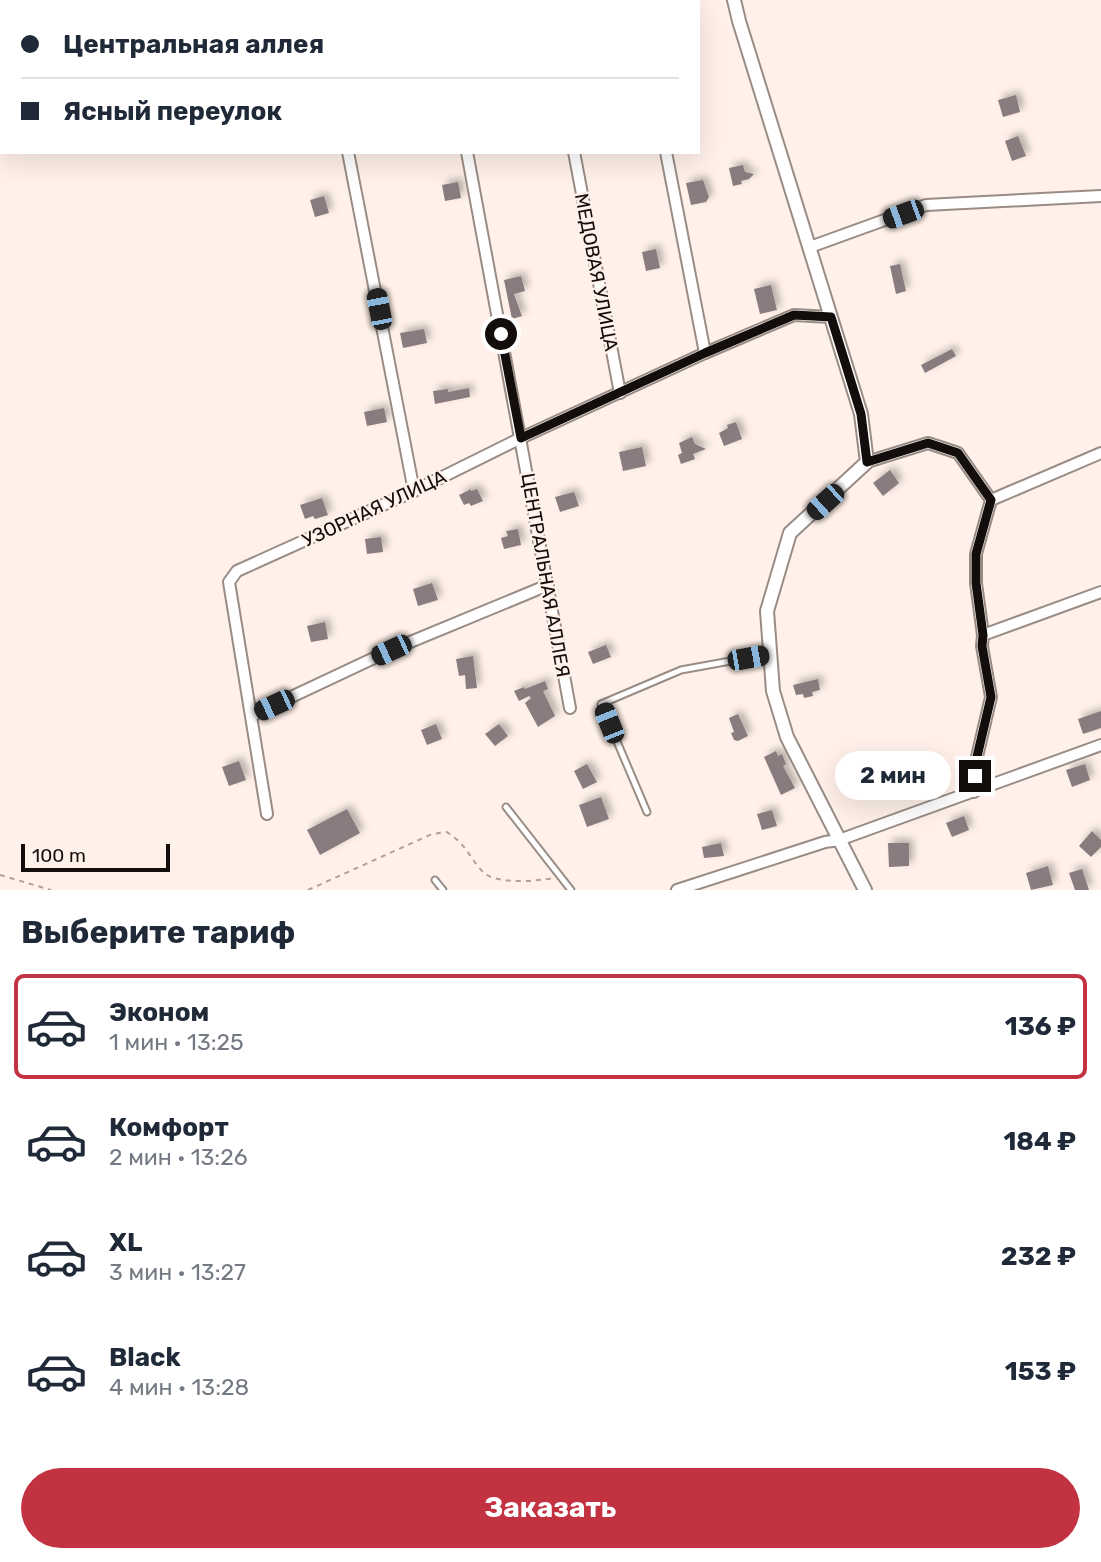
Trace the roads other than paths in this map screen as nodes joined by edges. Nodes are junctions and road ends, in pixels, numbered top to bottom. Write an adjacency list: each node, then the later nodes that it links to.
1 (734, 0): 7 (street)
2 (348, 154): 14 (street)
3 (467, 154): 11 (street, ЦЕНТРАЛЬНАЯ АЛЛЕЯ)
4 (574, 154): 10 (street, МЕДОВАЯ УЛИЦА)
5 (666, 154): 9 (street)
6 (1101, 196): 7 (street)
7 (810, 247): 8 (street)
8 (831, 317): 9 (street, УЗОРНАЯ УЛИЦА); 13 (street)
9 (705, 353): 10 (street, УЗОРНАЯ УЛИЦА)
10 (620, 393): 11 (street, УЗОРНАЯ УЛИЦА)
11 (521, 438): 14 (street, УЗОРНАЯ УЛИЦА); 16 (street, ЦЕНТРАЛЬНАЯ АЛЛЕЯ)
12 (1101, 453): 15 (street)
13 (867, 462): 15 (street); 19 (street)
14 (414, 491): 21 (street, УЗОРНАЯ УЛИЦА)
15 (991, 500): 18 (street)
16 (548, 585): 20 (street, ЦЕНТРАЛЬНАЯ АЛЛЕЯ); 21 (street)
17 (1101, 592): 18 (street)
18 (983, 635): 23 (street)
19 (770, 654): 25 (lane); 27 (street)
20 (570, 708)
21 (251, 716): 26 (street)
22 (1101, 745): 23 (street)
23 (974, 792): 27 (street)
24 (506, 807): 30 (lane)
25 (647, 812)
26 (267, 814)
27 (839, 840): 31 (street); 32 (street)
28 (435, 880): 29 (lane)
29 (443, 890)
30 (571, 890)
31 (677, 890)
32 (865, 890)

